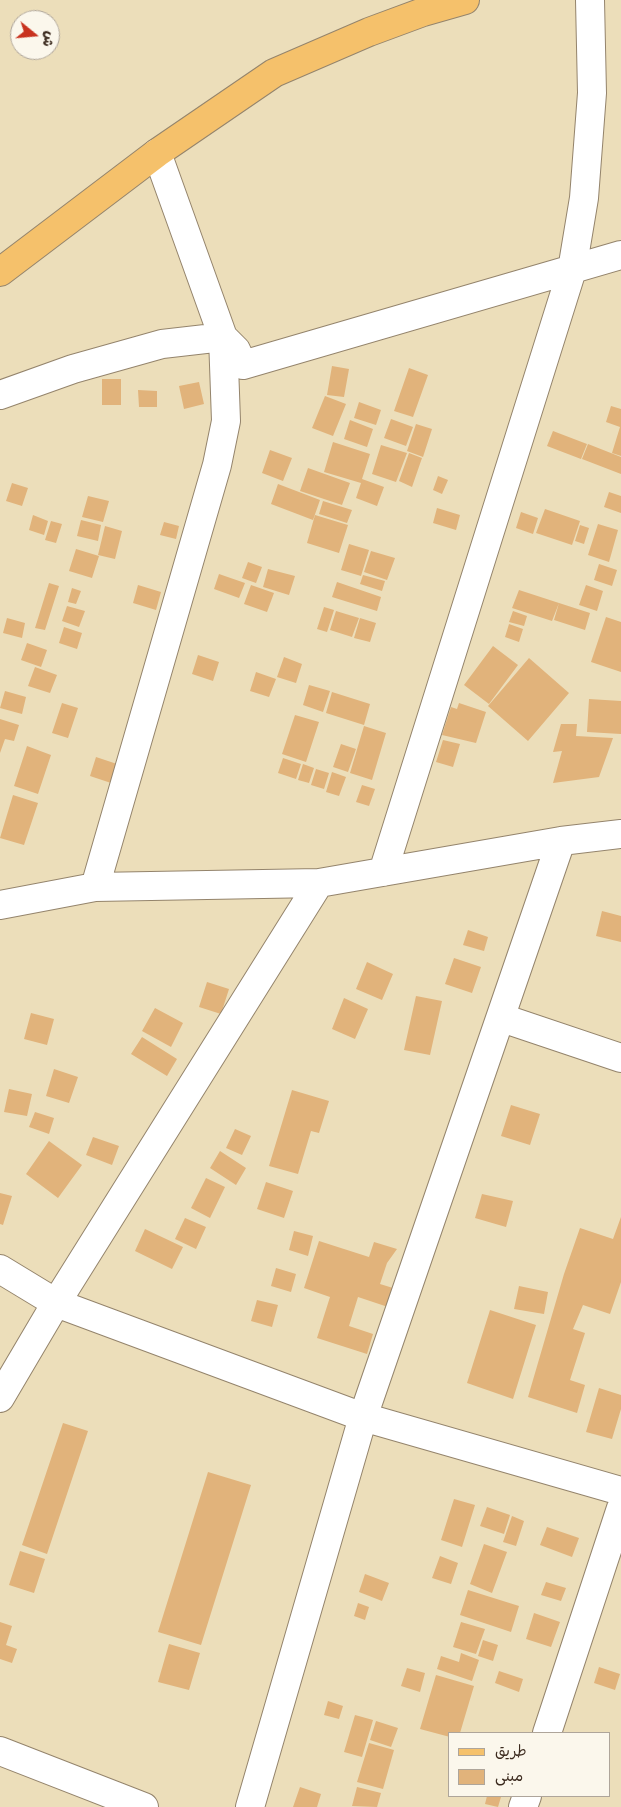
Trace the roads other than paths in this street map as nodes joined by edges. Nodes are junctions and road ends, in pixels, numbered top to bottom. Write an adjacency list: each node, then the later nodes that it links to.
1 (465, 0): 3 (main road)
2 (590, 0): 5 (street)
3 (157, 153): 6 (main road); 7 (street)
4 (621, 255): 5 (street)
5 (572, 270): 7 (street); 11 (street)
6 (0, 272)
7 (223, 337): 8 (street); 13 (street)
8 (0, 395)
9 (621, 834): 10 (street)
10 (561, 842): 11 (street); 15 (street)
11 (383, 872): 12 (street)
12 (319, 883): 13 (street); 18 (street)
13 (95, 887): 14 (street)
14 (0, 905)
15 (502, 1018): 16 (street); 20 (street)
16 (621, 1058)
17 (0, 1269): 18 (street)
18 (56, 1303): 19 (street); 20 (street)
19 (0, 1398)
20 (363, 1417): 21 (street); 26 (street)
21 (621, 1491)
22 (621, 1508): 23 (street)
23 (548, 1732)
24 (0, 1752): 25 (street)
25 (144, 1807)
26 (250, 1807)

